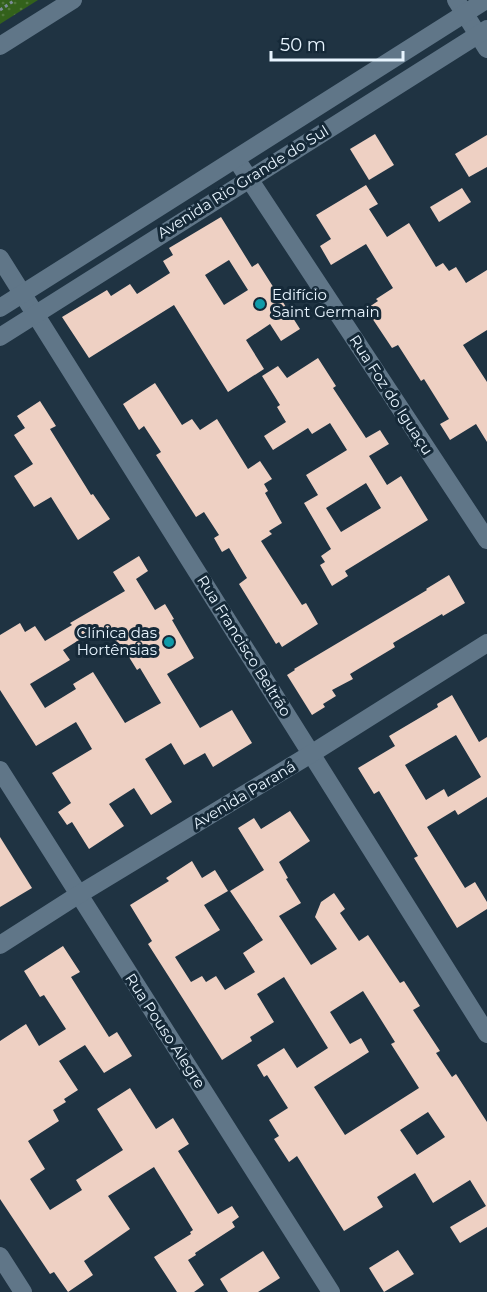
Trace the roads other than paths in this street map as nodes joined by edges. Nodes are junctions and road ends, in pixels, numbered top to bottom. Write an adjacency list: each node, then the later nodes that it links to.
1 (73, 0): 5 (street)
2 (486, 0): 3 (street, Avenida Rio Grande do Sul)
3 (460, 7): 4 (street); 6 (street, Avenida Rio Grande do Sul)
4 (484, 37): 7 (street, Avenida Rio Grande do Sul)
5 (0, 46)
6 (236, 159): 7 (street, Rua Foz do Iguaçu); 9 (street, Avenida Rio Grande do Sul)
7 (249, 179): 11 (street, Avenida Rio Grande do Sul); 13 (street, Rua Foz do Iguaçu)
8 (0, 258): 9 (street, Rua Francisco Beltrão)
9 (23, 294): 10 (street, Avenida Rio Grande do Sul); 11 (street, Rua Francisco Beltrão)
10 (0, 308)
11 (36, 314): 12 (street, Avenida Rio Grande do Sul); 15 (street, Rua Francisco Beltrão)
12 (0, 337)
13 (487, 540)
14 (487, 643): 15 (street, Avenida Paraná)
15 (311, 754): 17 (street, Avenida Paraná); 19 (street, Rua Francisco Beltrão)
16 (0, 770): 17 (street, Rua Pouso Alegre)
17 (78, 895): 18 (street, Avenida Paraná); 22 (street, Rua Pouso Alegre)
18 (0, 945)
19 (487, 1034)
20 (0, 1256): 21 (street)
21 (23, 1292)
22 (331, 1292)

